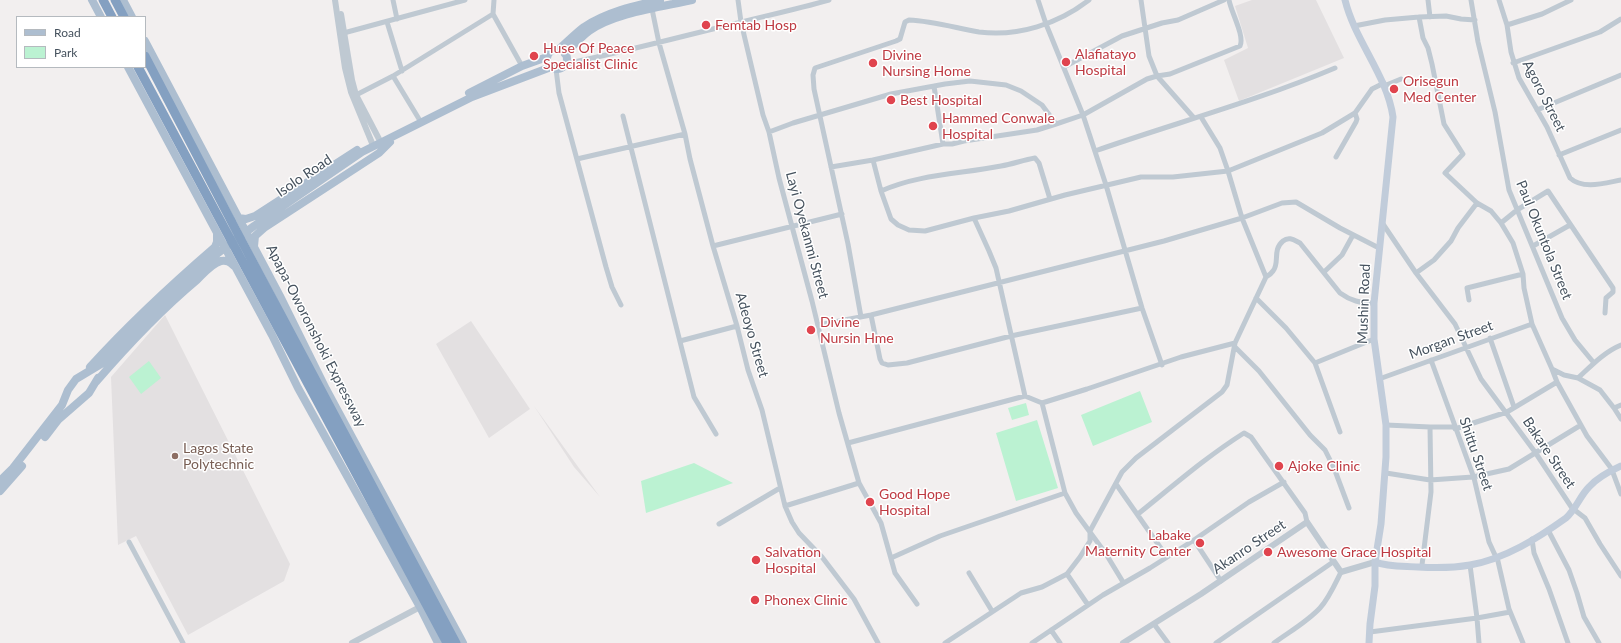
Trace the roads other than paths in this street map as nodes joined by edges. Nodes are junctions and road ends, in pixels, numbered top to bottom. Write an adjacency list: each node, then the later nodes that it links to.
1 (92, 0): 27 (main road)
2 (103, 0): 28 (highway)
3 (115, 0): 29 (highway)
4 (123, 0): 30 (main road)
5 (335, 0): 42 (street)
6 (339, 0): 42 (street)
7 (393, 0): 33 (street)
8 (465, 0): 24 (street)
9 (494, 0): 26 (street)
10 (660, 0): 45 (main road)
11 (692, 0): 25 (main road)
12 (738, 0): 37 (street, Layi Oyekanmi Street)
13 (829, 0): 37 (street)
14 (1038, 0): 38 (street)
15 (1089, 0): 38 (street)
16 (1141, 0): 41 (street)
17 (1224, 0): 41 (street)
18 (1229, 0): 59 (street)
19 (1345, 0): 40 (main road, Mushin Road)
20 (1428, 0): 32 (street)
21 (1471, 0): 35 (street, Paul Okuntola Street)
22 (1499, 0): 39 (street, Agoro Street)
23 (1571, 0): 39 (street)
24 (442, 3): 33 (street)
25 (652, 9): 44 (street, Adeoyo Street); 45 (main road)
26 (493, 14): 50 (street); 56 (street)
27 (100, 16)
28 (111, 16)
29 (123, 16)
30 (131, 16)
31 (1420, 17): 32 (street); 40 (street); 92 (street)
32 (1430, 17): 35 (street)
33 (397, 19): 36 (street)
34 (1621, 19): 48 (street)
35 (1475, 20): 93 (street, Paul Okuntola Street)
36 (387, 22): 42 (street); 56 (street)
37 (741, 22): 44 (street); 74 (street, Layi Oyekanmi Street)
38 (1046, 24): 51 (street); 68 (street)
39 (1507, 25): 48 (street, Agoro Street)
40 (1354, 26): 61 (main road, Mushin Road)
41 (1144, 28): 51 (street); 59 (street)
42 (342, 33): 63 (street); 77 (street)
43 (146, 43): 95 (main road, Apapa-Oworonshoki Expressway)
44 (659, 43): 49 (street); 75 (street, Adeoyo Street)
45 (562, 52): 46 (main road); 49 (main road)
46 (547, 57): 50 (main road); 54 (main road)
47 (146, 58): 212 (highway, Apapa-Oworonshoki Expressway)
48 (1513, 63): 64 (street, Agoro Street)
49 (565, 64): 54 (main road)
50 (522, 66): 70 (main road)
51 (1064, 67): 66 (street)
52 (129, 68): 102 (main road)
53 (139, 68): 211 (highway, Apapa-Oworonshoki Expressway)
54 (554, 68): 76 (main road, Isolo Road); 84 (street)
55 (1335, 68): 69 (street)
56 (402, 70): 58 (street)
57 (1621, 75): 64 (street)
58 (393, 76): 63 (street); 70 (street)
59 (1157, 76): 66 (street); 71 (street)
60 (1402, 80): 61 (street)
61 (1384, 84): 65 (street); 99 (main road, Mushin Road)
62 (934, 86): 68 (street); 72 (street); 78 (street)
63 (356, 95): 77 (street)
64 (1537, 110): 82 (street, Agoro Street)
65 (1355, 113): 83 (street); 87 (street)
66 (1084, 115): 72 (street); 80 (street)
67 (623, 116): 79 (street)
68 (820, 116): 74 (street); 86 (street)
69 (1201, 117): 71 (street); 87 (street)
70 (419, 118): 77 (main road)
71 (1194, 118): 80 (street)
72 (1056, 124): 78 (street)
73 (1621, 130): 82 (street)
74 (769, 132): 101 (street, Layi Oyekanmi Street)
75 (685, 134): 79 (street); 105 (street, Adeoyo Street)
76 (398, 135): 81 (main road, Isolo Road); 104 (main road)
77 (375, 141): 81 (main road); 95 (main road)
78 (943, 144): 85 (street)
79 (631, 148): 84 (street); 129 (street)
80 (1095, 151): 89 (street)
81 (362, 152): 133 (main road, Isolo Road)
82 (1559, 155): 88 (street, Agoro Street)
83 (1336, 157)
84 (577, 160): 118 (street)
85 (873, 160): 86 (street); 90 (street)
86 (831, 166): 94 (street)
87 (1228, 171): 89 (street); 97 (street)
88 (1621, 180)
89 (1106, 185): 91 (street); 108 (street)
90 (880, 191): 91 (street); 96 (street)
91 (1050, 199): 96 (street)
92 (1477, 203): 98 (street); 111 (street)
93 (1517, 210): 98 (street); 100 (street); 106 (street, Paul Okuntola Street)
94 (842, 214): 101 (street); 122 (street)
95 (238, 218): 104 (main road, Apapa-Oworonshoki Expressway)
96 (974, 218): 114 (street)
97 (1242, 218): 103 (street); 108 (street); 113 (street)
98 (1501, 223): 112 (street)
99 (1383, 224): 107 (main road, Mushin Road); 111 (street, Bakare Street)
100 (1570, 225): 106 (street); 120 (street)
101 (793, 226): 105 (street); 124 (street, Layi Oyekanmi Street)
102 (216, 233): 109 (main road); 139 (main road)
103 (1353, 235): 107 (street); 110 (street)
104 (254, 246): 213 (main road, Apapa-Oworonshoki Expressway)
105 (713, 246): 125 (street, Adeoyo Street)
106 (1533, 246): 136 (street, Paul Okuntola Street)
107 (1379, 248): 117 (main road, Mushin Road)
108 (1125, 250): 114 (street); 119 (street)
109 (234, 266): 143 (main road); 201 (main road)
110 (1324, 272): 113 (street); 117 (street)
111 (1416, 273): 132 (street, Bakare Street)
112 (1523, 274): 116 (street); 123 (street)
113 (1266, 278): 115 (street)
114 (998, 282): 121 (street); 126 (street)
115 (1256, 298): 130 (street); 135 (street)
116 (1468, 300)
117 (1374, 303): 128 (main road, Mushin Road)
118 (621, 305)
119 (1142, 308): 126 (street); 137 (street)
120 (1605, 313)
121 (871, 315): 122 (street); 126 (street)
122 (861, 317): 124 (street)
123 (1532, 324): 127 (street, Morgan Street); 138 (street)
124 (818, 325): 160 (street, Layi Oyekanmi Street)
125 (737, 326): 129 (street); 171 (street, Adeoyo Street)
126 (1011, 336): 145 (street)
127 (1490, 338): 132 (street, Morgan Street); 149 (street)
128 (1374, 339): 135 (street); 141 (main road, Mushin Road)
129 (680, 340): 159 (street)
130 (1235, 345): 137 (street); 170 (street); 176 (street)
131 (1621, 345): 136 (street)
132 (1465, 347): 134 (street, Morgan Street); 151 (street, Bakare Street)
133 (106, 360): 139 (main road); 143 (main road)
134 (1431, 360): 141 (street, Morgan Street); 157 (street, Shittu Street)
135 (1315, 363): 158 (street)
136 (1594, 363): 140 (street)
137 (1162, 364): 147 (street)
138 (1552, 369): 140 (street); 142 (street)
139 (84, 374): 143 (main road); 144 (main road)
140 (1578, 378): 150 (street)
141 (1379, 379): 153 (main road, Mushin Road)
142 (1557, 382): 149 (street); 154 (street)
143 (95, 384): 146 (main road)
144 (66, 395): 146 (main road); 155 (main road)
145 (1025, 396): 147 (street); 160 (street)
146 (79, 403): 155 (main road)
147 (1042, 403): 173 (street)
148 (1621, 405): 150 (street)
149 (1514, 407): 151 (street)
150 (1614, 408): 152 (street)
151 (1506, 412): 157 (street); 161 (street, Bakare Street)
152 (1621, 419)
153 (1386, 425): 156 (street); 164 (main road, Mushin Road)
154 (1581, 425): 161 (street); 163 (street)
155 (49, 426): 167 (main road); 172 (main road)
156 (1430, 427): 157 (street); 166 (street)
157 (1454, 428): 165 (street, Shittu Street)
158 (1340, 432)
159 (716, 434)
160 (848, 443): 169 (street, Layi Oyekanmi Street)
161 (1535, 452): 165 (street); 177 (street, Bakare Street)
162 (1621, 465): 163 (main road)
163 (1611, 469): 174 (street); 177 (main road)
164 (1386, 473): 166 (street); 189 (main road, Mushin Road)
165 (1473, 476): 166 (street); 186 (street, Shittu Street)
166 (1430, 480): 191 (street)
167 (0, 481)
168 (1284, 482): 178 (street); 179 (street); 184 (street)
169 (859, 483): 175 (street); 188 (street, Layi Oyekanmi Street)
170 (1116, 484): 178 (street); 182 (street)
171 (780, 488): 175 (street, Adeoyo Street); 180 (street)
172 (0, 491)
173 (1065, 493): 182 (street); 188 (street)
174 (1621, 494)
175 (785, 506): 214 (street, Adeoyo Street)
176 (1349, 508)
177 (1573, 508): 181 (main road); 186 (main road); 196 (street, Bakare Street)
178 (1138, 514): 187 (street)
179 (1307, 522): 190 (street, Akanro Street); 197 (street, Akanro Street)
180 (719, 524)
181 (1548, 530): 183 (main road); 226 (street)
182 (1090, 531): 195 (street); 198 (street)
183 (1532, 539): 186 (main road); 225 (street)
184 (1194, 540): 187 (street); 197 (street)
185 (129, 542): 208 (street)
186 (1496, 556): 191 (main road); 192 (main road); 203 (street, Shittu Street)
187 (1167, 557): 198 (street)
188 (892, 558): 199 (street, Layi Oyekanmi Street)
189 (1379, 561): 191 (main road); 192 (main road); 193 (street); 207 (main road, Mushin Road)
190 (1333, 562): 193 (street, Akanro Street); 220 (street)
191 (1422, 565)
192 (1470, 565): 204 (street)
193 (1341, 572): 221 (street)
194 (969, 573): 202 (street)
195 (1067, 574): 200 (street); 202 (street)
196 (1621, 576)
197 (1221, 581): 205 (street, Akanro Street)
198 (1123, 582): 200 (street)
199 (917, 604)
200 (1088, 605): 206 (street)
201 (420, 607): 209 (street); 210 (main road)
202 (992, 611): 215 (street)
203 (1510, 612): 204 (street); 224 (street, Shittu Street)
204 (1477, 618): 207 (street); 223 (street)
205 (1154, 624): 218 (street, Akanro Street); 219 (street)
206 (1052, 630): 216 (street); 217 (street)
207 (1370, 632): 222 (main road, Mushin Road)
208 (183, 643)
209 (352, 643)
210 (438, 643)
211 (447, 643)
212 (456, 643)
213 (463, 643)
214 (878, 643)
215 (945, 643)
216 (1032, 643)
217 (1060, 643)
218 (1123, 643)
219 (1168, 643)
220 (1216, 643)
221 (1274, 643)
222 (1369, 643)
223 (1479, 643)
224 (1523, 643)
225 (1568, 643)
226 (1599, 643)

